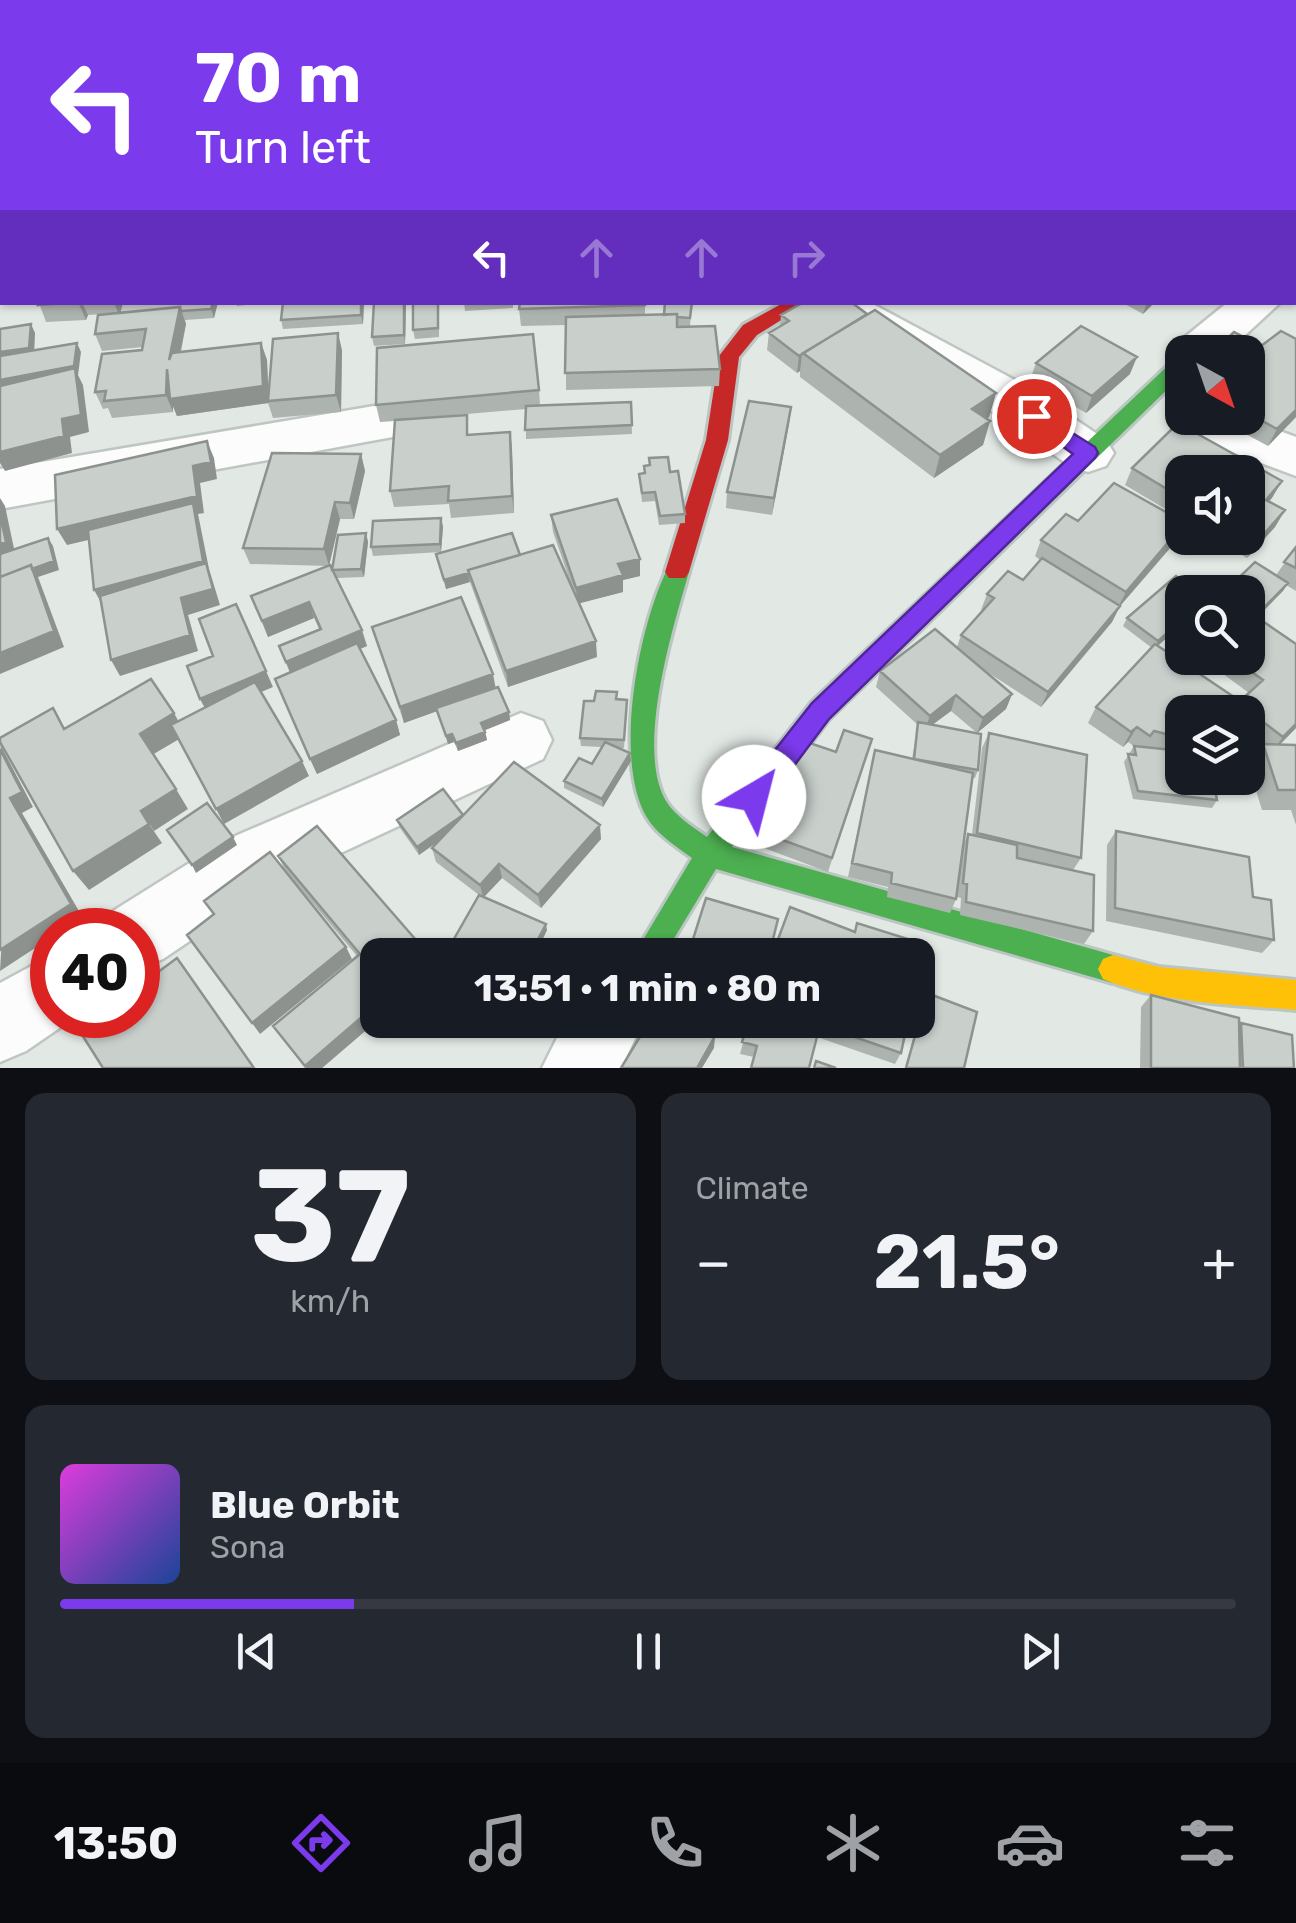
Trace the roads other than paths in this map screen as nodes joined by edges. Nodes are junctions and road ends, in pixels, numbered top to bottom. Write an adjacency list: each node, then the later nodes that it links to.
1 (795, 305): 12 (street)
2 (838, 305): 8 (street)
3 (1254, 305): 4 (street)
4 (1217, 335)
5 (1163, 406): 8 (street)
6 (380, 423): 10 (street)
7 (1238, 435): 9 (street)
8 (1088, 453): 12 (street)
9 (1296, 457)
10 (0, 490)
11 (521, 740): 13 (street)
12 (710, 854): 14 (street); 15 (street)
13 (160, 921)
14 (658, 938)
15 (1296, 994)
16 (30, 1004): 17 (street)
17 (0, 1024)
18 (597, 1038): 19 (street)
19 (579, 1068)

